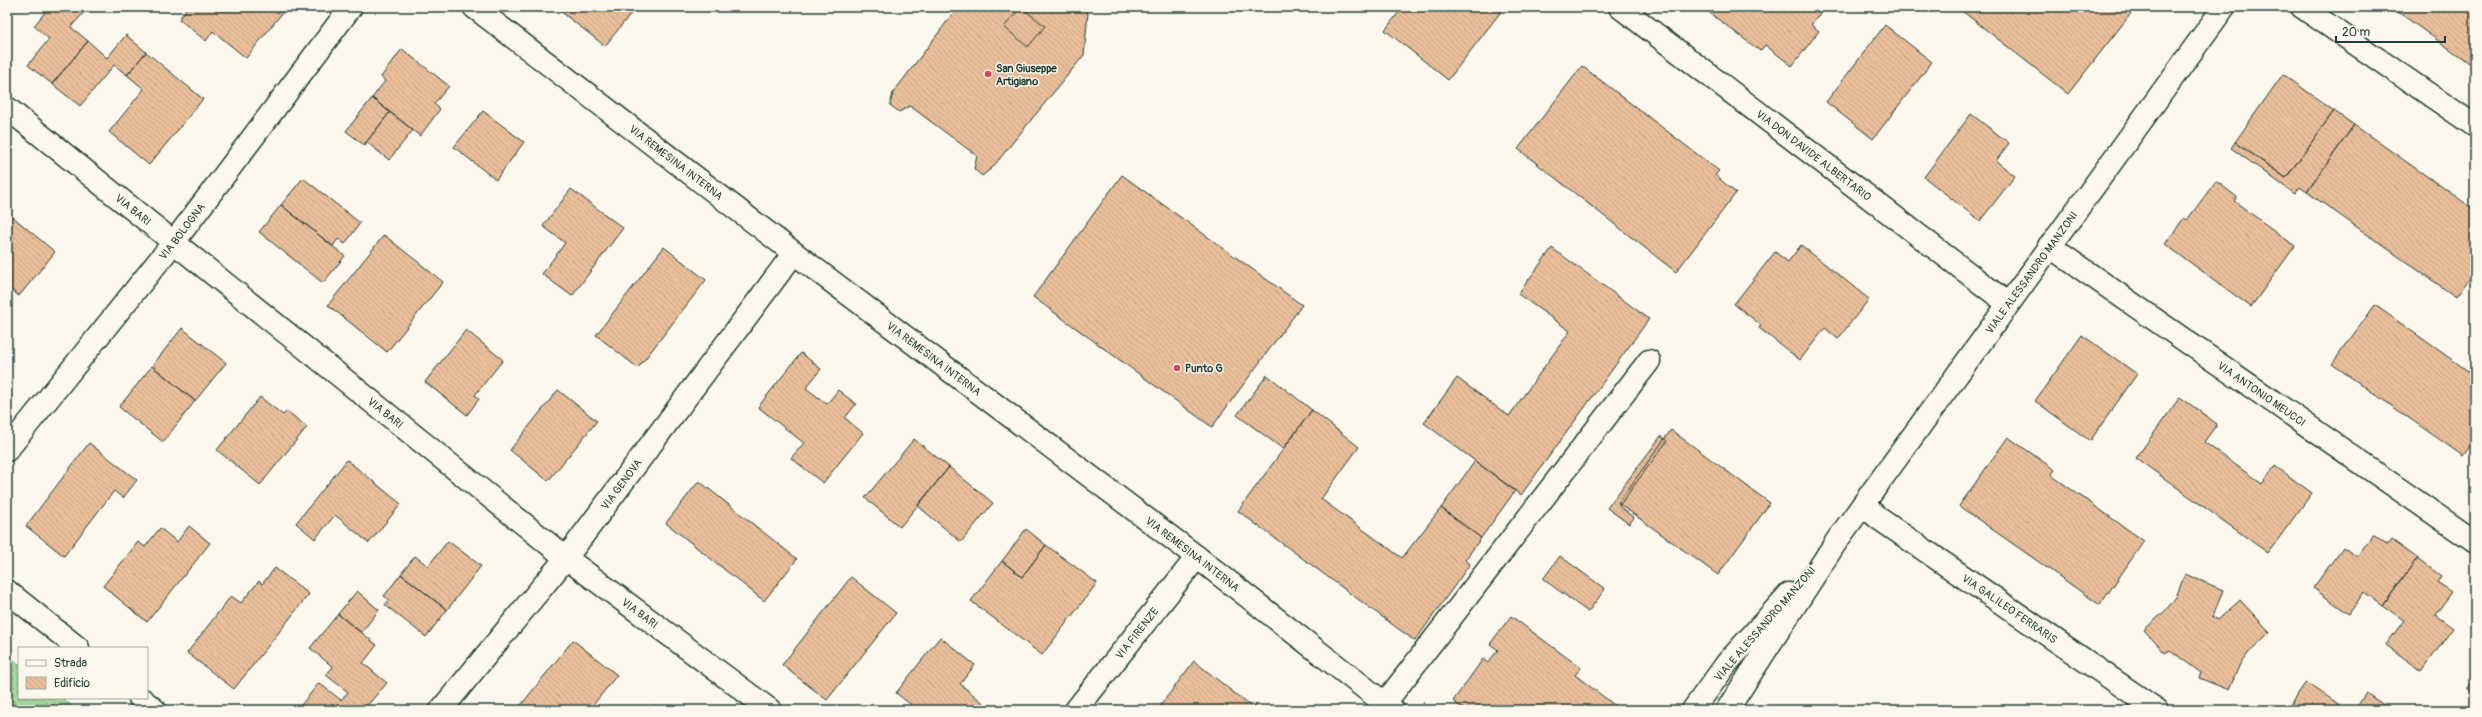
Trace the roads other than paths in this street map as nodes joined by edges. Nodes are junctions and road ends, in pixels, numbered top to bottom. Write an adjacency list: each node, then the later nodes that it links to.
1 (351, 7): 8 (street, VIA BOLOGNA)
2 (474, 7): 10 (street, VIA REMESINA INTERNA)
3 (1620, 7): 11 (street, VIA DON DAVIDE ALBERTARIO)
4 (2224, 7): 9 (street, VIALE ALESSANDRO MANZONI)
5 (2302, 7): 7 (street)
6 (7, 108): 8 (street, VIA BARI)
7 (2475, 126)
8 (174, 242): 13 (street, VIA BOLOGNA); 18 (street, VIA BARI)
9 (2049, 246): 11 (street, VIALE ALESSANDRO MANZONI); 16 (street, VIA ANTONIO MEUCCI)
10 (794, 253): 17 (street, VIA REMESINA INTERNA); 18 (street, VIA GENOVA)
11 (2007, 303): 14 (street, VIALE ALESSANDRO MANZONI)
12 (1649, 361): 22 (street)
13 (7, 450)
14 (1864, 505): 15 (street, VIALE ALESSANDRO MANZONI); 29 (street, VIA GALILEO FERRARIS)
15 (1838, 539): 27 (street, VIALE ALESSANDRO MANZONI); 28 (street, VIALE ALESSANDRO MANZONI)
16 (2475, 542)
17 (1197, 557): 22 (street, VIA REMESINA INTERNA); 26 (street, VIA FIRENZE)
18 (566, 558): 24 (street, VIA GENOVA); 25 (street, VIA BARI)
19 (7, 591): 20 (street)
20 (77, 647)
21 (141, 699): 23 (street)
22 (1389, 706)
23 (155, 710)
24 (441, 710)
25 (770, 710)
26 (1076, 710)
27 (1693, 710)
28 (1727, 710)
29 (2157, 710)

